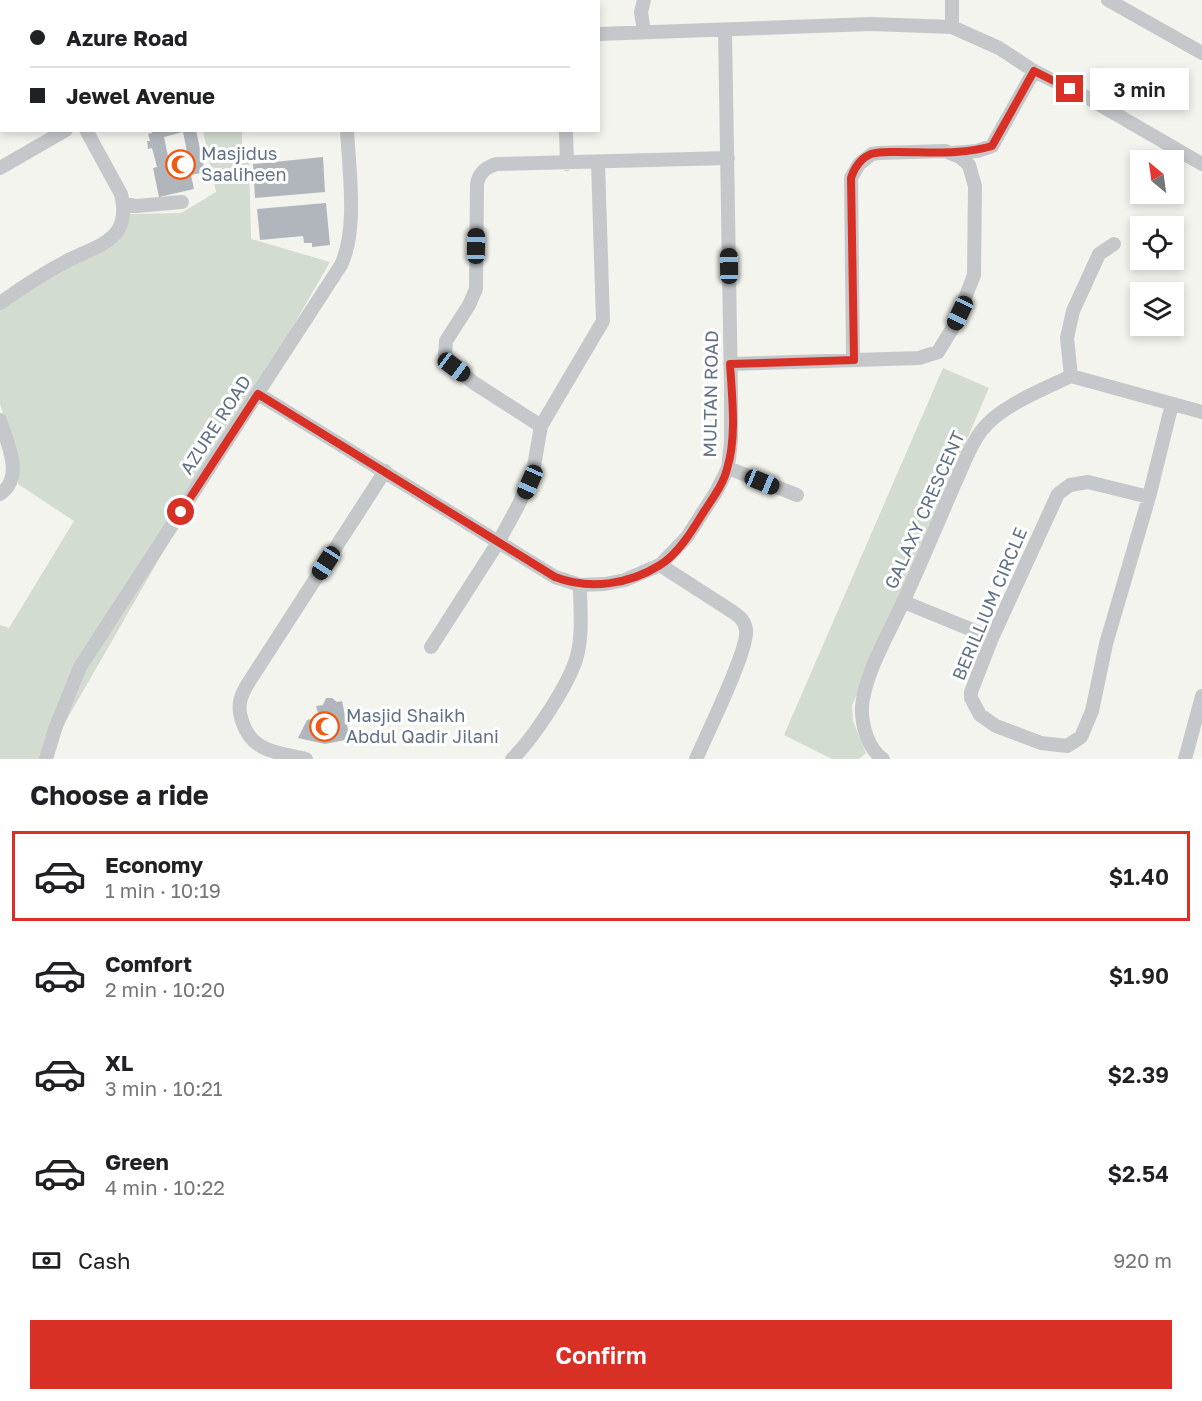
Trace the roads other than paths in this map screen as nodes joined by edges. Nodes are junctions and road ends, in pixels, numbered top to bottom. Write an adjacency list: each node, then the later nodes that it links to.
1 (644, 0): 6 (street)
2 (952, 0): 4 (street)
3 (1108, 0): 9 (street)
4 (952, 27): 5 (street); 10 (street)
5 (725, 30): 6 (street); 16 (street, MULTAN ROAD)
6 (644, 32): 7 (street)
7 (600, 34)
8 (1202, 35): 9 (street)
9 (1198, 51)
10 (1034, 71): 15 (street); 19 (street)
11 (63, 132): 20 (street)
12 (87, 132): 22 (street)
13 (347, 132): 28 (street, AZURE ROAD)
14 (566, 132): 18 (street)
15 (953, 153): 25 (street); 25 (street)
16 (728, 158): 17 (street); 26 (street, MULTAN ROAD)
17 (598, 163): 18 (street); 32 (street)
18 (567, 164): 32 (street)
19 (1202, 164)
20 (0, 168)
21 (182, 202): 22 (street)
22 (124, 204): 24 (street)
23 (1114, 244): 27 (street)
24 (0, 303)
25 (854, 360): 26 (street)
26 (730, 364): 33 (street, MULTAN ROAD)
27 (1071, 376): 29 (street); 41 (street, GALAXY CRESCENT)
28 (258, 394): 34 (street, MULTAN ROAD); 46 (street, AZURE ROAD)
29 (1172, 404): 30 (street); 37 (street, BERILLIUM CIRCLE)
30 (1202, 412)
31 (0, 420): 35 (street)
32 (541, 426): 38 (street)
33 (728, 468): 36 (street); 39 (street, MULTAN ROAD)
34 (385, 471): 38 (street, MULTAN ROAD); 47 (street)
35 (0, 494)
36 (797, 495)
37 (1149, 497): 42 (street, BERILLIUM CIRCLE); 42 (street, BERILLIUM CIRCLE)
38 (499, 541): 40 (street, MULTAN ROAD); 43 (street)
39 (660, 565): 40 (street, MULTAN ROAD); 49 (street)
40 (580, 585): 48 (street)
41 (904, 602): 42 (street); 45 (street, GALAXY CRESCENT)
42 (992, 638)
43 (431, 647)
44 (1202, 696): 50 (street)
45 (877, 758)
46 (46, 759)
47 (306, 759)
48 (512, 759)
49 (696, 759)
50 (1185, 759)

